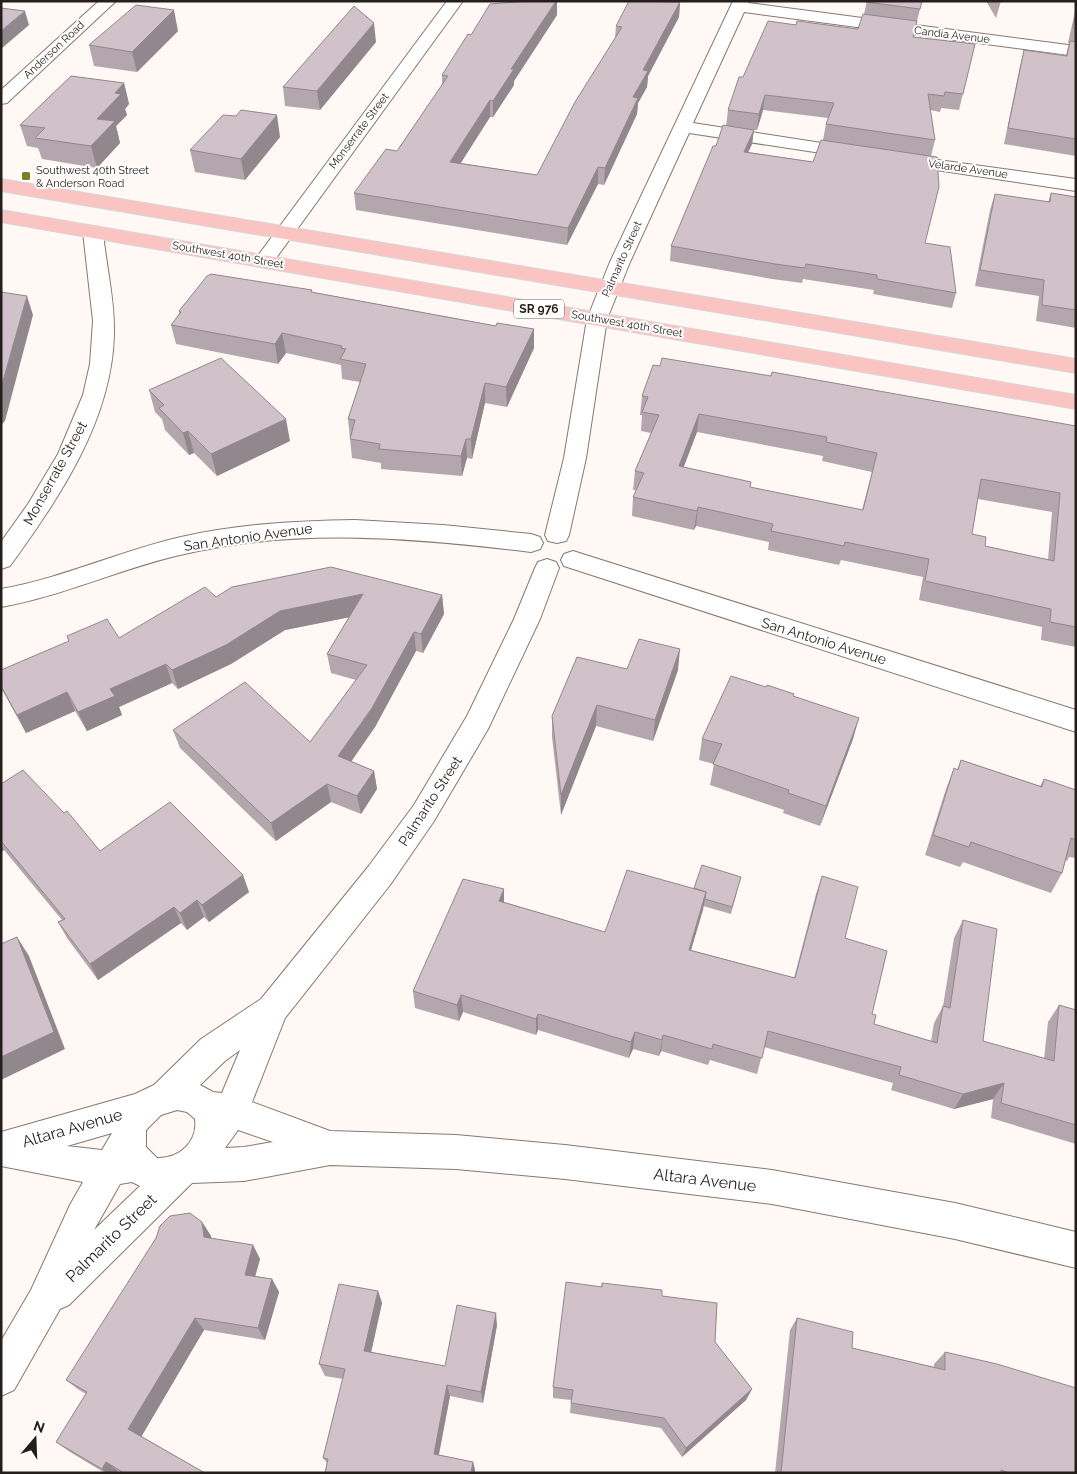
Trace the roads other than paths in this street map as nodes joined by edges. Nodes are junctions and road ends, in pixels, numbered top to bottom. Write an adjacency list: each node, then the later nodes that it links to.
1 (108, 1): 5 (street, Anderson Road)
2 (455, 1): 13 (street, Monserrate Street)
3 (740, 4): 4 (street, Candia Avenue); 6 (street, Palmarito Street)
4 (1076, 50)
5 (1, 99)
6 (683, 128): 7 (street); 15 (street, Palmarito Street)
7 (868, 155)
8 (888, 158): 10 (street, Velarde Avenue)
9 (1, 185): 13 (main road, SR 976)
10 (1076, 185)
11 (1, 216): 12 (main road, Southwest 40th Street / SR 976)
12 (93, 232): 14 (main road, Southwest 40th Street / SR 976); 21 (street, Monserrate Street)
13 (284, 233): 14 (street, Monserrate Street); 15 (main road, SR 976)
14 (264, 261): 16 (main road, Southwest 40th Street / SR 976)
15 (609, 288): 16 (street, Palmarito Street); 17 (main road, SR 976)
16 (597, 319): 18 (main road, Southwest 40th Street / SR 976); 19 (street, Palmarito Street)
17 (1076, 366)
18 (1076, 402)
19 (557, 535): 20 (street); 22 (street)
20 (531, 543): 22 (street); 23 (street, San Antonio Avenue)
21 (1, 560)
22 (560, 564): 24 (street, San Antonio Avenue); 25 (street, Palmarito Street)
23 (1, 598)
24 (1076, 721)
25 (272, 1009): 26 (street, Palmarito Street); 27 (street, Palmarito Street)
26 (155, 1101): 27 (street); 29 (street, Altara Avenue); 30 (street)
27 (219, 1107): 28 (street, Altara Avenue); 31 (street)
28 (330, 1148): 31 (street, Altara Avenue); 32 (street, Altara Avenue)
29 (1, 1149): 30 (street, Altara Avenue)
30 (125, 1158): 31 (street); 33 (street, Palmarito Street)
31 (185, 1169): 33 (street, Palmarito Street)
32 (1076, 1250)
33 (44, 1304): 34 (street, Palmarito Street)
34 (1, 1377)

